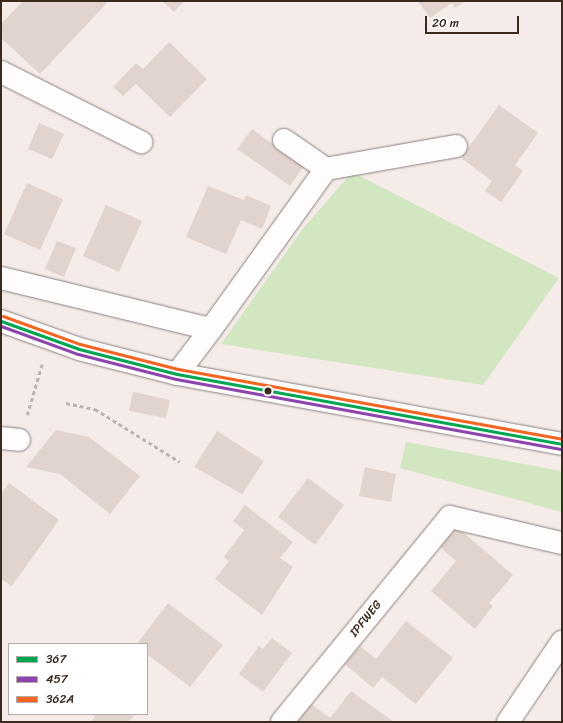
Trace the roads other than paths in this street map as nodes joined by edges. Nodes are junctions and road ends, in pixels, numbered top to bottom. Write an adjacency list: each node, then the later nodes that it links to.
1 (1, 72): 3 (street)
2 (284, 140): 5 (street)
3 (141, 142)
4 (456, 146): 5 (street)
5 (326, 169): 8 (street)
6 (1, 278): 8 (street)
7 (1, 321): 9 (street)
8 (211, 329): 9 (street)
9 (177, 374): 10 (street)
10 (562, 444)
11 (562, 543): 13 (street, IPFWEG)
12 (562, 642): 14 (street)
13 (282, 722)
14 (508, 722)

